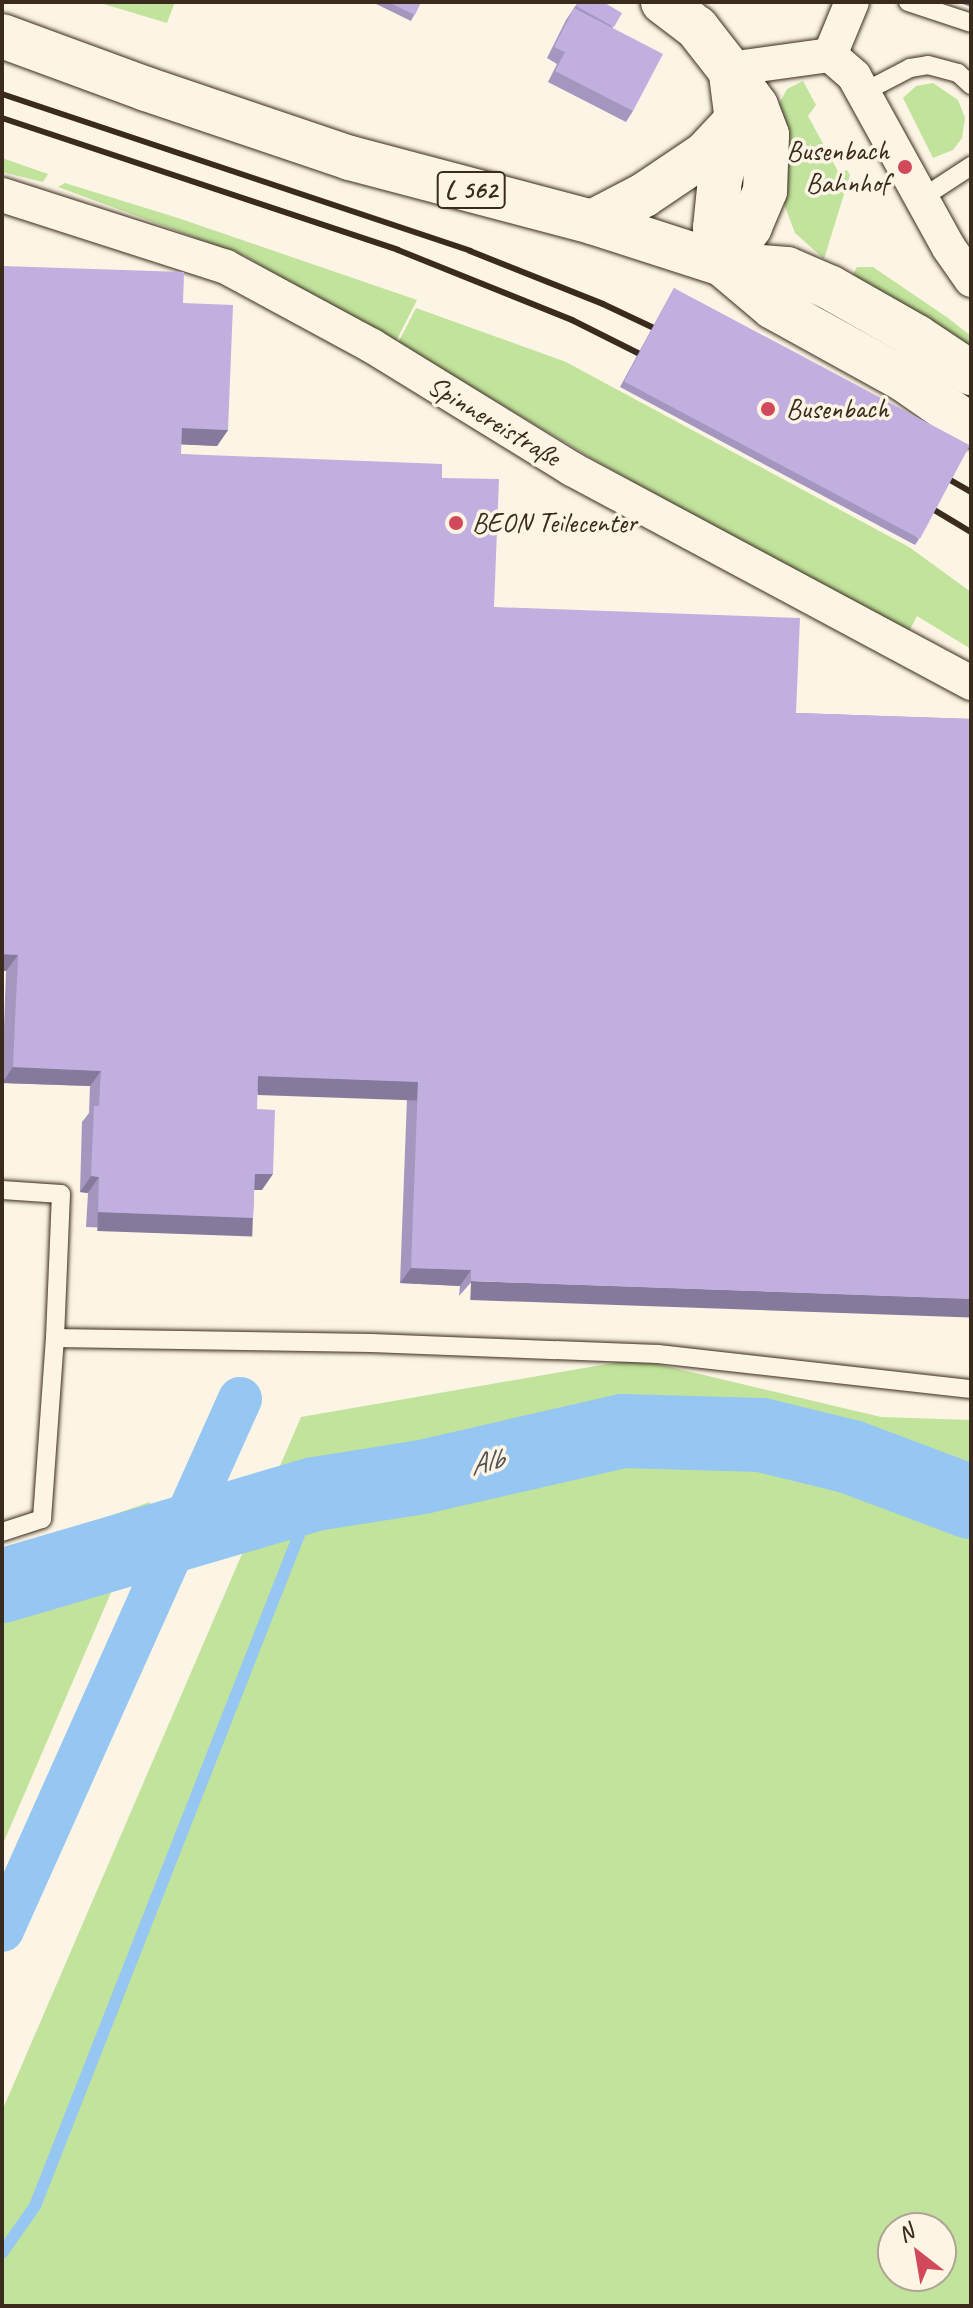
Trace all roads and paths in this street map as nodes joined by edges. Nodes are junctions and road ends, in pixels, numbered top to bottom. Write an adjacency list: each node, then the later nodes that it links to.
1 (663, 2): 7 (main road)
2 (852, 2): 6 (street)
3 (908, 2): 4 (lane)
4 (971, 23)
5 (2, 36): 14 (main road, L 562)
6 (830, 55): 7 (street); 9 (street)
7 (729, 69): 10 (main road); 15 (main road)
8 (971, 85): 9 (lane)
9 (864, 92): 13 (street)
10 (737, 121): 14 (main road); 15 (main road)
11 (971, 166): 13 (lane)
12 (2, 195): 19 (street, Spinnereistraße)
13 (922, 198): 16 (street)
14 (592, 222): 15 (main road, L 562)
15 (722, 264): 17 (main road, L 562); 18 (main road, L 562)
16 (971, 280)
17 (971, 373)
18 (971, 426)
19 (971, 683)
20 (2, 1190): 21 (lane)
21 (55, 1338): 22 (lane); 23 (lane)
22 (971, 1389)
23 (2, 1532)

